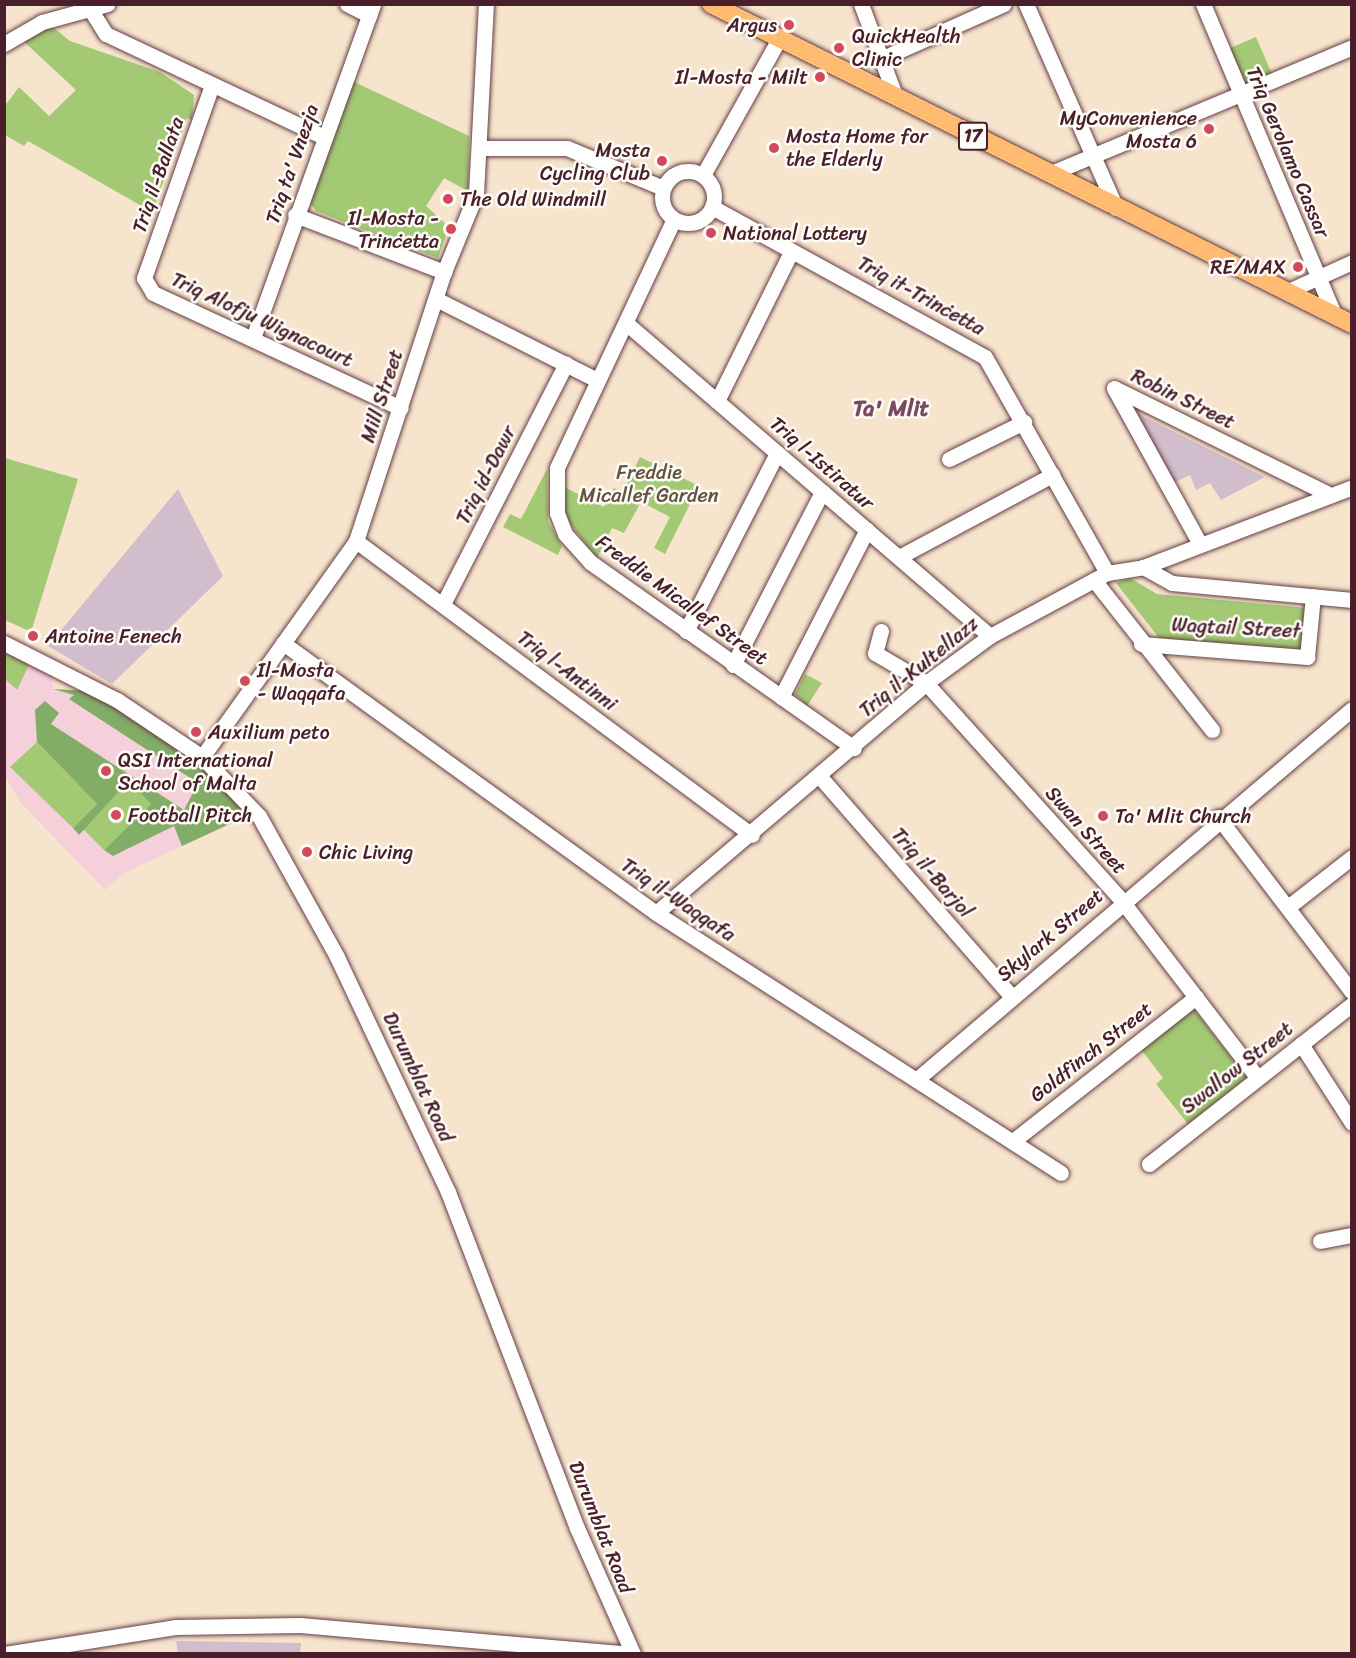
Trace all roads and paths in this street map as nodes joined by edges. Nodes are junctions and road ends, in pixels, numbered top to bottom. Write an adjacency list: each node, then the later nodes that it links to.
1 (108, 4): 10 (street)
2 (347, 4): 9 (street)
3 (486, 4): 19 (street, Mill Street)
4 (861, 4): 14 (street)
5 (1004, 4): 14 (street)
6 (1026, 4): 20 (street)
7 (1203, 4): 16 (street, Triq Gerolamo Cassar)
8 (721, 7): 11 (main road, 17)
9 (371, 10): 18 (street, Triq ta' Vnezja)
10 (92, 12): 12 (street); 15 (street)
11 (779, 39): 17 (main road, 17); 22 (street)
12 (4, 44)
13 (1352, 47): 16 (street)
14 (885, 57): 17 (street)
15 (212, 85): 18 (street); 32 (street, Triq il-Ballata)
16 (1241, 97): 20 (street); 31 (street, Triq Gerolamo Cassar)
17 (896, 98): 21 (main road, 17)
18 (322, 136): 26 (street, Triq ta' Vnezja)
19 (479, 148): 23 (street); 30 (street, Mill Street)
20 (1094, 156): 21 (street); 25 (street)
21 (1049, 174): 25 (main road, 17)
22 (703, 175): 23 (street); 24 (street)
23 (663, 188): 27 (street)
24 (712, 207): 27 (street); 28 (street, Triq it-Trinċetta)
25 (1116, 208): 33 (main road, 17)
26 (296, 216): 30 (street); 38 (street, Triq ta' Vnezja)
27 (674, 219): 36 (street, Freddie Micallef Street)
28 (791, 252): 41 (street); 43 (street, Triq it-Trinċetta)
29 (1352, 262): 31 (street)
30 (444, 272): 34 (street, Mill Street)
31 (1318, 276): 33 (street); 35 (street, Triq Gerolamo Cassar)
32 (144, 279): 38 (street, Triq Alofju Wignacourt)
33 (1286, 292): 35 (main road, 17)
34 (435, 298): 39 (street); 42 (street, Mill Street)
35 (1335, 316): 37 (main road, 17)
36 (626, 323): 40 (street, Freddie Micallef Street); 41 (street, Triq l-Istiratur)
37 (1352, 324)
38 (253, 338): 42 (street, Triq Alofju Wignacourt)
39 (566, 364): 40 (street); 58 (street, Triq id-Dawr)
40 (597, 380): 60 (street, Freddie Micallef Street)
41 (717, 401): 44 (street, Triq l-Istiratur)
42 (401, 408): 51 (street, Mill Street)
43 (1024, 422): 45 (street); 46 (street, Triq it-Trinċetta)
44 (777, 453): 48 (street, Triq l-Istiratur); 60 (street)
45 (949, 459)
46 (1052, 475): 53 (street); 55 (street, Triq it-Trinċetta)
47 (1352, 487): 49 (street, Triq il-Kultellazz)
48 (822, 492): 50 (street, Triq l-Istiratur); 65 (street)
49 (1326, 493): 52 (street, Triq il-Kultellazz); 52 (street, Robin Street)
50 (867, 530): 53 (street, Triq l-Istiratur); 67 (street)
51 (356, 541): 58 (street, Triq l-Antinni); 62 (street, Mill Street)
52 (1200, 544): 54 (street, Triq il-Kultellazz)
53 (899, 557): 61 (street, Triq l-Istiratur)
54 (1143, 567): 55 (street, Triq il-Kultellazz); 56 (street, Wagtail Street)
55 (1100, 577): 61 (street, Triq il-Kultellazz); 64 (street, Triq it-Trinċetta)
56 (1313, 596): 57 (street, Wagtail Street); 64 (street, Wagtail Street)
57 (1352, 600)
58 (443, 604): 74 (street, Triq l-Antinni)
59 (881, 630): 66 (street, Swan Street)
60 (686, 631): 65 (street, Freddie Micallef Street)
61 (990, 636): 66 (street, Triq il-Kultellazz)
62 (283, 643): 71 (street, Mill Street); 78 (street, Triq il-Waqqafa)
63 (4, 644): 71 (street, Durumblat Road)
64 (1141, 644): 69 (street, Triq it-Trinċetta)
65 (734, 664): 67 (street, Freddie Micallef Street)
66 (926, 683): 70 (street, Triq il-Kultellazz); 76 (street, Swan Street)
67 (781, 697): 70 (street, Freddie Micallef Street)
68 (1352, 709): 73 (street, Skylark Street)
69 (1212, 730)
70 (854, 748): 72 (street, Triq il-Kultellazz)
71 (202, 757): 93 (street, Durumblat Road)
72 (821, 778): 74 (street, Triq il-Kultellazz); 80 (street, Triq il-Barjol)
73 (1218, 817): 76 (street, Skylark Street); 77 (street)
74 (752, 835): 78 (street, Triq il-Kultellazz)
75 (1352, 857): 77 (street)
76 (1122, 901): 80 (street, Skylark Street); 81 (street, Swan Street)
77 (1288, 907): 79 (street)
78 (656, 913): 85 (street, Triq il-Waqqafa)
79 (1352, 992)
80 (1011, 996): 85 (street, Skylark Street)
81 (1196, 997): 84 (street, Swan Street); 87 (street, Goldfinch Street)
82 (1352, 1004): 83 (street, Swallow Street)
83 (1301, 1044): 84 (street, Swallow Street); 86 (street)
84 (1258, 1078): 88 (street, Swallow Street)
85 (916, 1080): 87 (street, Triq il-Waqqafa)
86 (1352, 1123)
87 (1013, 1141): 89 (street, Triq il-Waqqafa)
88 (1149, 1164)
89 (1061, 1173)
90 (1352, 1235): 91 (street)
91 (1320, 1241)
92 (5, 1653): 93 (street)
93 (631, 1653)

